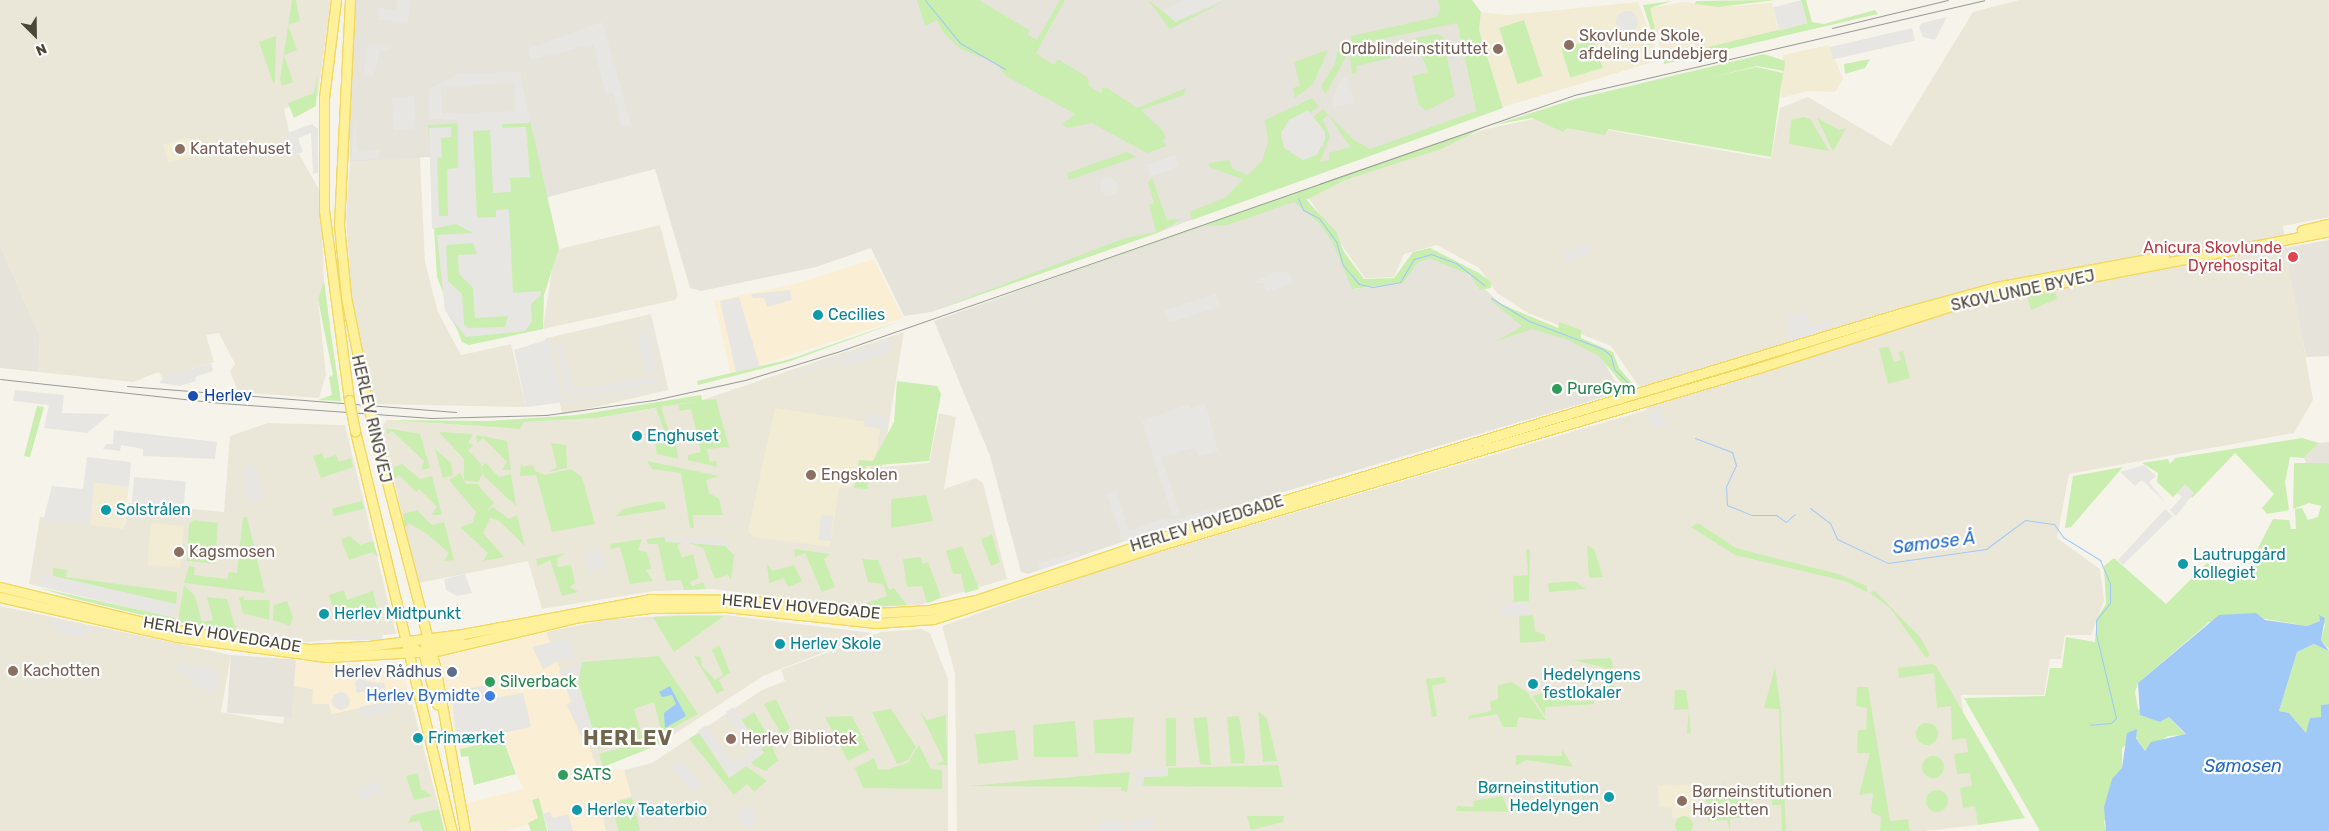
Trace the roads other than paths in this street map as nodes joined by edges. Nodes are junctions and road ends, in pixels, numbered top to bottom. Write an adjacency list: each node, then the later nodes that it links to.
1 (336, 0): 11 (main road, HERLEV RINGVEJ, bridge)
2 (350, 0): 11 (main road, HERLEV RINGVEJ, bridge)
3 (2329, 224): 5 (main road, SKOVLUNDE BYVEJ)
4 (2329, 231): 5 (main road, SKOVLUNDE BYVEJ)
5 (1639, 399): 11 (main road, HERLEV HOVEDGADE); 11 (main road, HERLEV HOVEDGADE)
6 (0, 587): 7 (main road, HERLEV HOVEDGADE)
7 (16, 590): 8 (main road); 10 (main road, HERLEV HOVEDGADE)
8 (0, 592)
9 (5, 600): 10 (main road); 11 (main road, HERLEV HOVEDGADE)
10 (104, 614): 11 (main road, HERLEV HOVEDGADE)
11 (416, 646): 12 (main road, HERLEV RINGVEJ); 13 (main road, HERLEV RINGVEJ)
12 (452, 831)
13 (465, 831)

